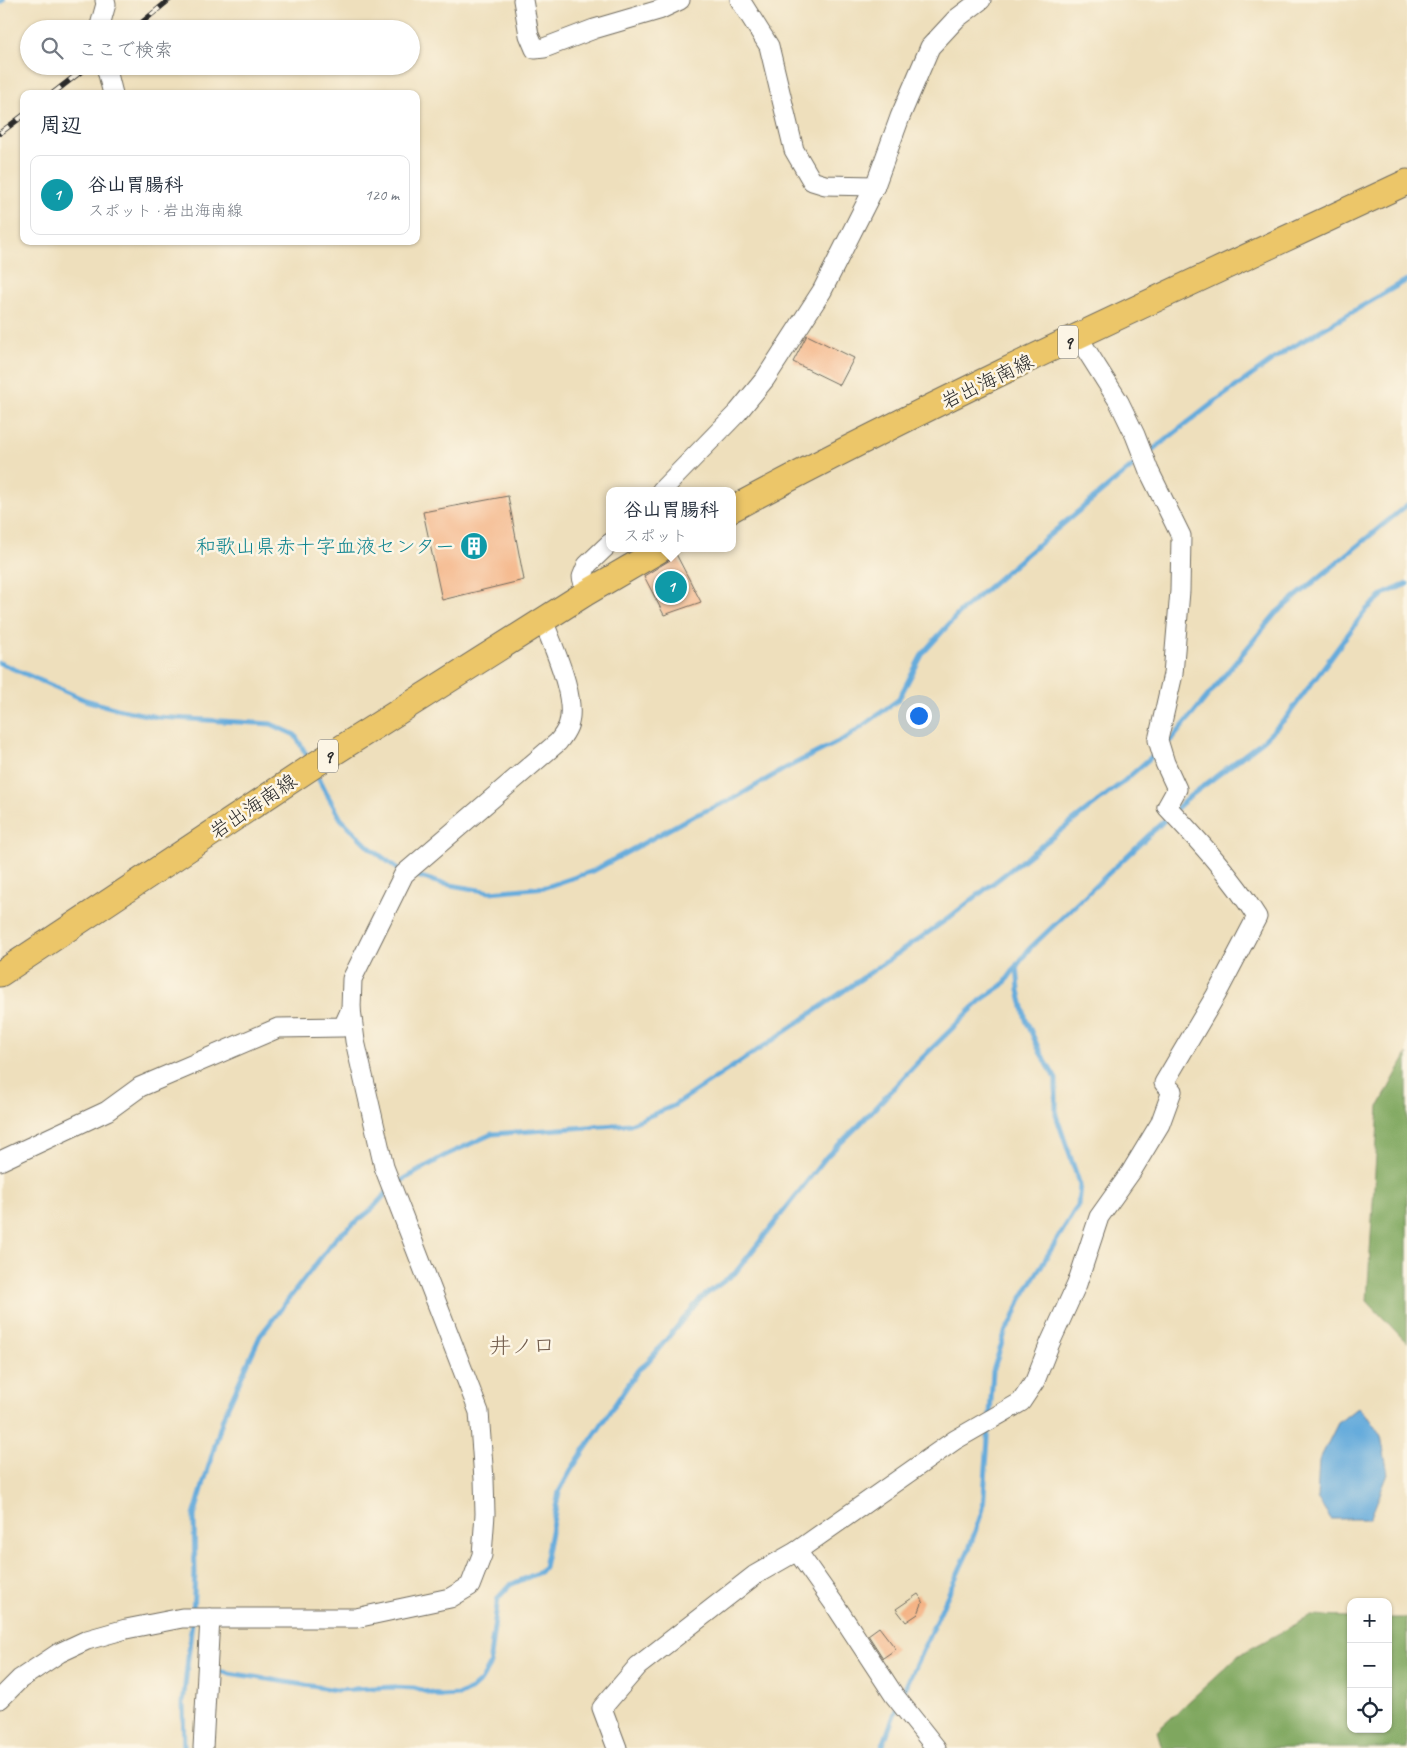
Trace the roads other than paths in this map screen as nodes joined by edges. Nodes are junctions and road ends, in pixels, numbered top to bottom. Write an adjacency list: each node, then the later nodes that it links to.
1 (105, 0): 6 (street)
2 (523, 0): 3 (street)
3 (680, 0)
4 (740, 0): 10 (street)
5 (981, 0): 10 (street)
6 (102, 20)
7 (108, 75): 8 (street)
8 (112, 90)
9 (1407, 182): 11 (main road, 岩出海南線 / 9)
10 (875, 186): 12 (street)
11 (1078, 337): 13 (main road, 岩出海南線 / 9); 21 (street)
12 (666, 487)
13 (736, 507)
14 (606, 546): 16 (street)
15 (655, 552): 16 (main road, 岩出海南線 / 9)
16 (586, 593): 17 (main road, 岩出海南線 / 9)
17 (543, 620): 18 (main road, 岩出海南線 / 9); 19 (street)
18 (0, 974)
19 (351, 1009): 20 (street); 22 (street)
20 (0, 1161)
21 (797, 1551): 25 (street); 26 (street)
22 (210, 1618): 23 (street); 24 (street)
23 (0, 1699)
24 (203, 1748)
25 (617, 1748)
26 (936, 1748)

